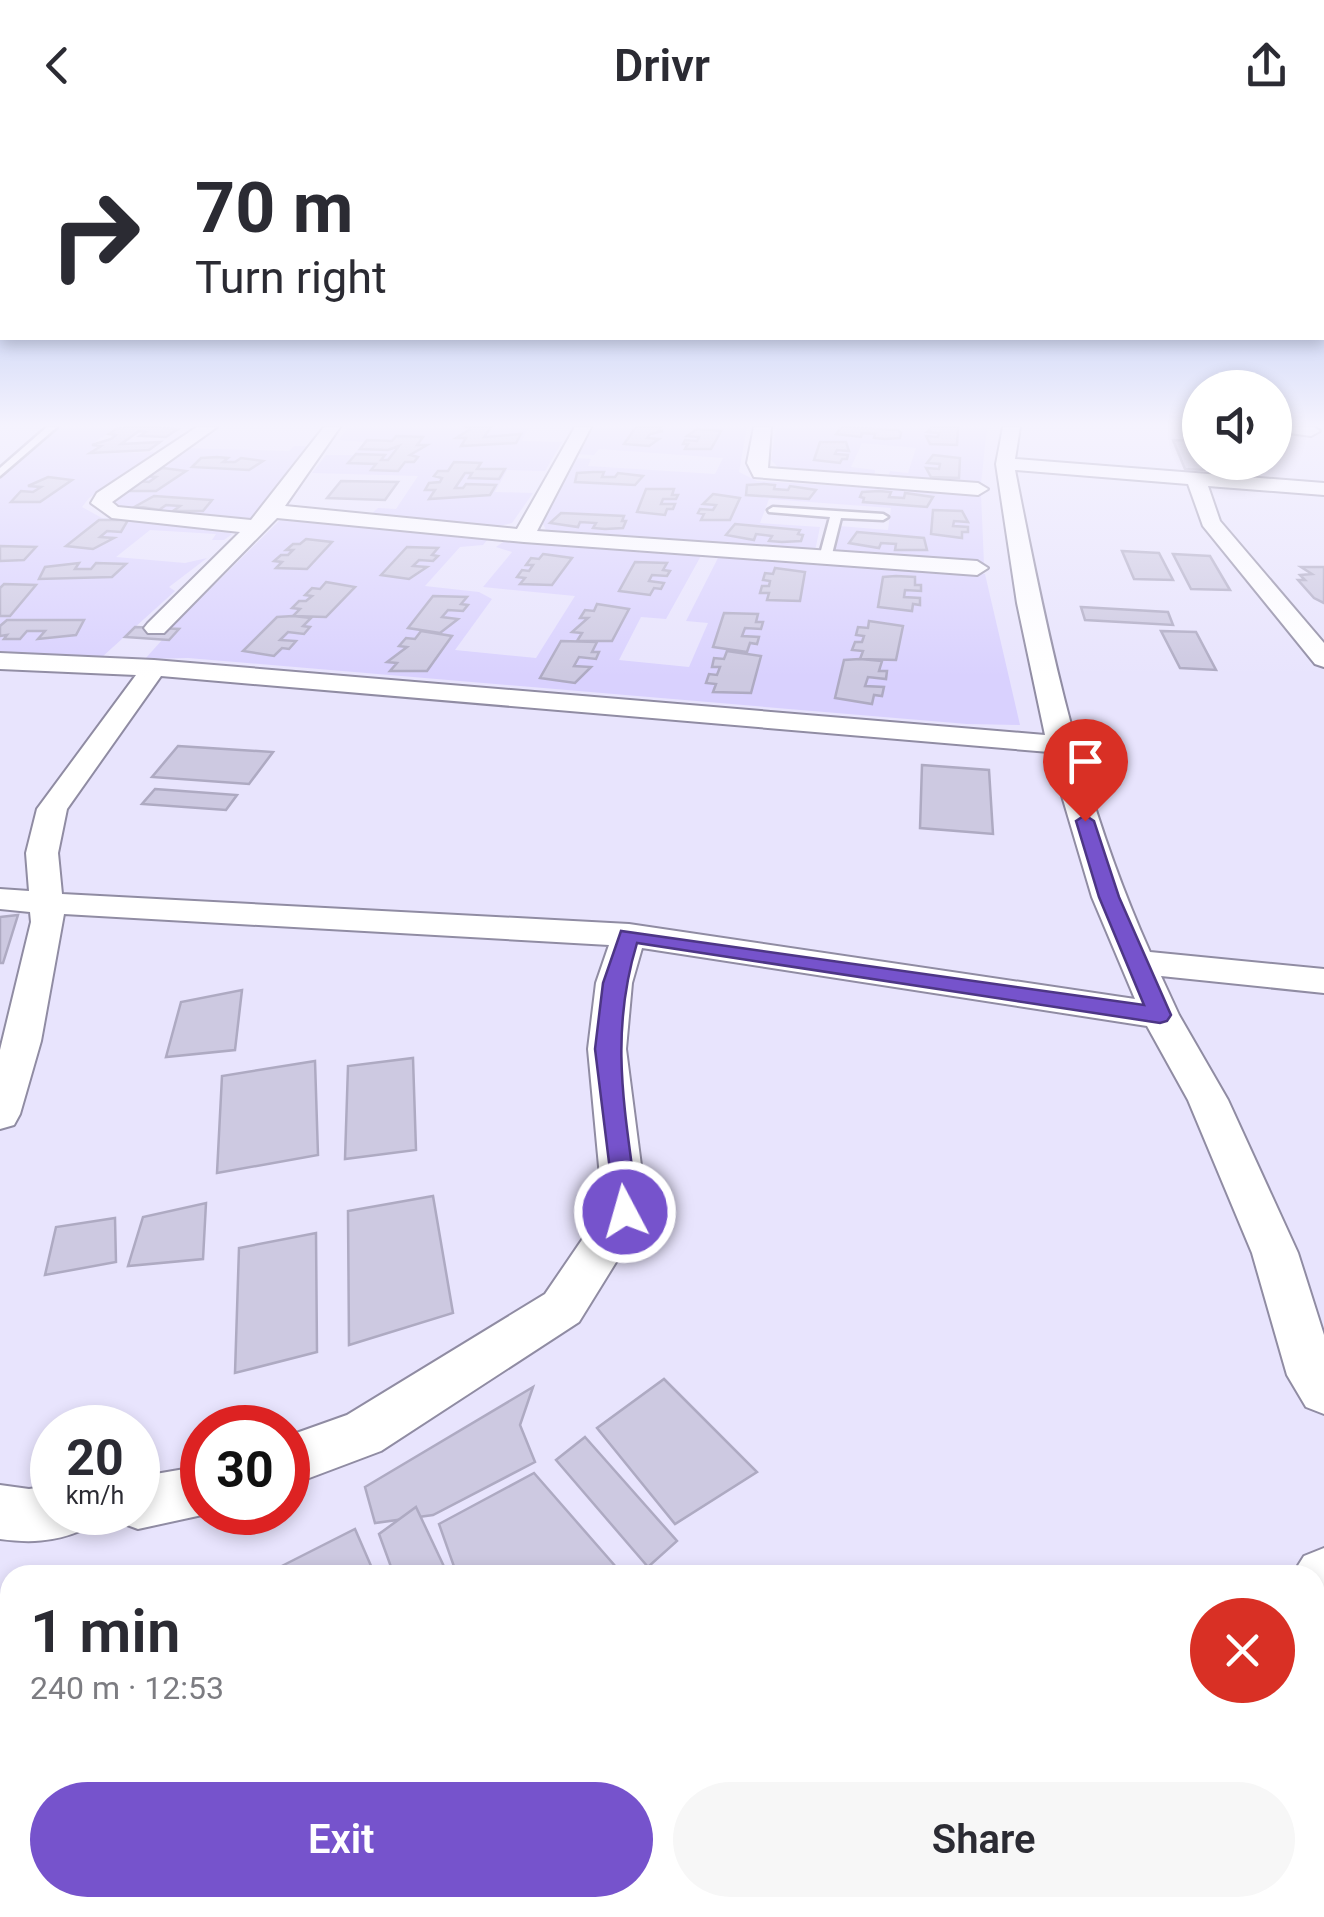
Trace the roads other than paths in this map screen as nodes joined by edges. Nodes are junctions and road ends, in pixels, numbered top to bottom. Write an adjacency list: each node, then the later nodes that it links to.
1 (110, 510): 11 (street)
2 (277, 510): 8 (street)
3 (344, 510): 12 (street)
4 (538, 510): 12 (street)
5 (780, 510): 9 (lane)
6 (1013, 510): 18 (street)
7 (1206, 510): 16 (street)
8 (272, 511): 11 (street)
9 (836, 514): 10 (lane); 13 (lane)
10 (882, 517)
11 (255, 527): 15 (street)
12 (524, 536): 13 (street)
13 (825, 558): 14 (street)
14 (977, 568)
15 (151, 645): 17 (street); 18 (street); 20 (street)
16 (1324, 659)
17 (0, 661)
18 (1061, 745): 22 (street)
19 (0, 899): 20 (street)
20 (46, 902): 21 (street); 25 (street)
21 (628, 935): 24 (street); 27 (street)
22 (1136, 962): 23 (street); 24 (street)
23 (1324, 981)
24 (1160, 1015): 26 (street)
25 (0, 1114)
26 (1324, 1391)
27 (310, 1454)
28 (0, 1512): 29 (street)
29 (30, 1516)

